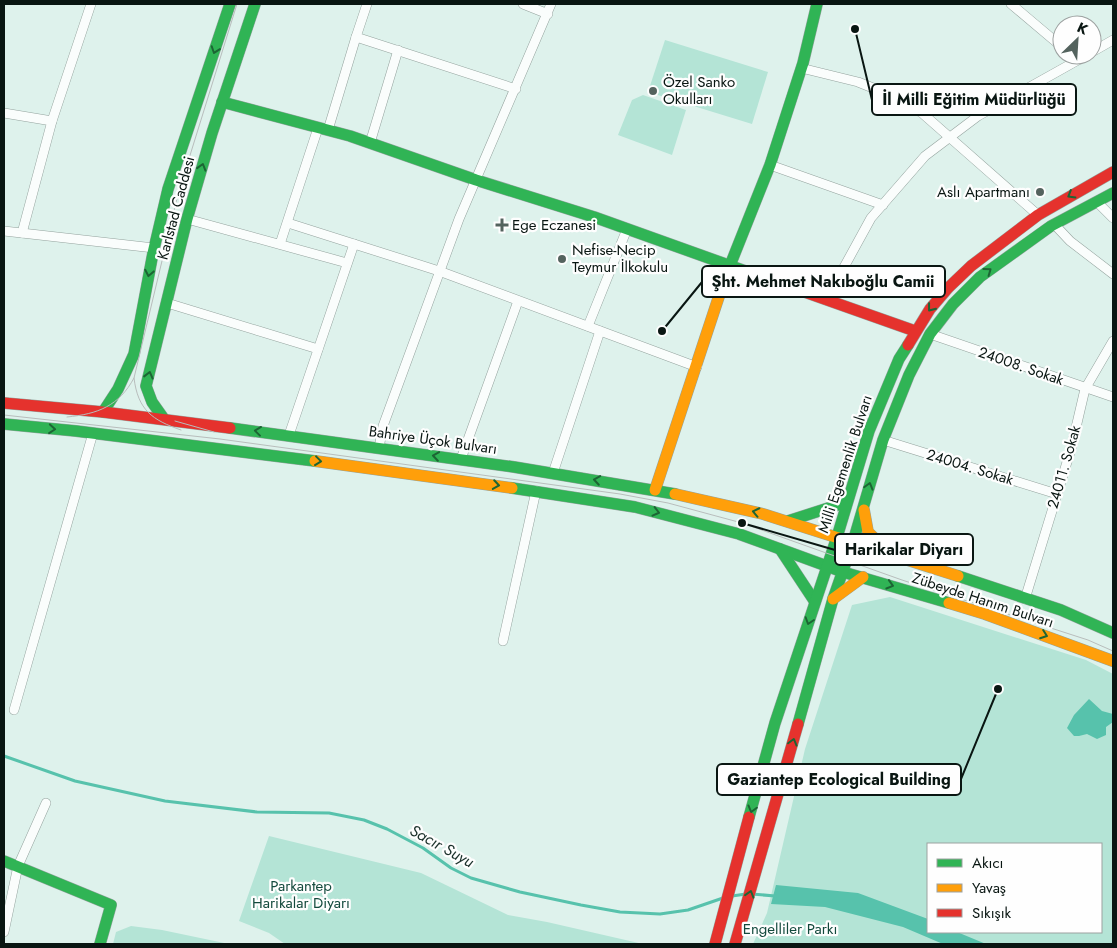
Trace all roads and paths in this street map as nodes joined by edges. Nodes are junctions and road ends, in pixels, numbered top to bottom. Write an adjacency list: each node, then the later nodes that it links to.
1 (91, 4): 20 (street)
2 (230, 4): 40 (main road, Karlstad Caddesi, one-way to 40)
3 (256, 4): 18 (main road, Karlstad Caddesi)
4 (367, 4): 10 (street)
5 (523, 4): 9 (street)
6 (551, 4): 9 (street)
7 (817, 4): 16 (main road)
8 (1011, 4): 11 (street)
9 (548, 14): 17 (street)
10 (356, 37): 14 (street); 21 (street)
11 (1052, 39)
12 (1113, 40): 13 (street)
13 (1102, 46)
14 (398, 50): 17 (street); 23 (street)
15 (1062, 65): 22 (street)
16 (801, 68): 22 (street); 24 (main road)
17 (516, 89): 26 (street)
18 (222, 102): 21 (main road); 32 (main road, Karlstad Caddesi, one-way to 18)
19 (4, 113): 20 (street)
20 (52, 121): 37 (street)
21 (323, 129): 23 (main road); 33 (street)
22 (950, 138): 29 (street); 30 (street)
23 (370, 143): 26 (main road)
24 (770, 165): 29 (street); 42 (main road)
25 (1113, 172): 30 (main road, Milli Egemenlik Bulvarı, one-way to 30)
26 (476, 180): 35 (main road); 43 (street)
27 (1113, 193): 28 (main road, Milli Egemenlik Bulvarı)
28 (1097, 202): 31 (street); 34 (main road, Milli Egemenlik Bulvarı)
29 (883, 204): 45 (street)
30 (1038, 215): 50 (main road, Milli Egemenlik Bulvarı, one-way to 50)
31 (1113, 218)
32 (187, 219): 38 (street); 47 (main road, Karlstad Caddesi)
33 (288, 223): 38 (street); 39 (street)
34 (1054, 224): 44 (street); 51 (main road, Milli Egemenlik Bulvarı, one-way to 34)
35 (627, 229): 42 (main road); 48 (street)
36 (4, 232): 37 (street)
37 (22, 234): 40 (street)
38 (280, 244): 41 (street)
39 (354, 244): 41 (street); 43 (street)
40 (154, 248): 58 (main road, Karlstad Caddesi, one-way to 58)
41 (346, 264): 53 (street)
42 (729, 266): 45 (main road); 54 (main road)
43 (439, 272): 46 (street); 64 (street)
44 (1113, 274)
45 (826, 300): 50 (main road)
46 (518, 301): 48 (street); 65 (street)
47 (167, 303): 53 (street); 59 (main road, Karlstad Caddesi, one-way to 47)
48 (588, 326): 49 (street)
49 (600, 331): 54 (street); 66 (street)
50 (914, 331): 70 (main road, Milli Egemenlik Bulvarı)
51 (930, 334): 55 (street, 24008. Sokak); 63 (main road, Milli Egemenlik Bulvarı)
52 (1113, 341): 55 (street, 24011. Sokak)
53 (318, 349): 62 (street)
54 (697, 367): 67 (main road)
55 (1085, 389): 56 (street, 24008. Sokak); 69 (street, 24011. Sokak)
56 (1113, 397)
57 (4, 403): 58 (main road, Bahriye Üçok Bulvarı)
58 (104, 412): 59 (main road, Bahriye Üçok Bulvarı)
59 (164, 419): 62 (main road, Bahriye Üçok Bulvarı, one-way to 59)
60 (4, 424): 61 (main road, one-way to 61)
61 (93, 433): 68 (main road, one-way to 68); 86 (street)
62 (289, 435): 64 (main road, Bahriye Üçok Bulvarı)
63 (882, 440): 69 (street, 24004. Sokak); 71 (main road, Milli Egemenlik Bulvarı, one-way to 63)
64 (379, 448): 65 (main road, Bahriye Üçok Bulvarı, one-way to 64)
65 (461, 459): 66 (main road, Bahriye Üçok Bulvarı)
66 (553, 473): 67 (main road, Bahriye Üçok Bulvarı, one-way to 66)
67 (655, 490): 72 (main road, Bahriye Üçok Bulvarı, one-way to 67)
68 (536, 491): 75 (main road, one-way to 75); 84 (street)
69 (1057, 494): 81 (street, 24011. Sokak)
70 (847, 502): 72 (main road); 73 (main road, Milli Egemenlik Bulvarı)
71 (863, 507): 74 (main road, Milli Egemenlik Bulvarı); 76 (main road)
72 (788, 521): 73 (main road, Bahriye Üçok Bulvarı)
73 (837, 537): 74 (main road, Bahriye Üçok Bulvarı); 77 (main road, Milli Egemenlik Bulvarı)
74 (853, 542): 76 (main road, Zübeyde Hanım Bulvarı); 78 (main road, Milli Egemenlik Bulvarı)
75 (780, 549): 77 (main road); 82 (main road)
76 (891, 554): 81 (main road, Zübeyde Hanım Bulvarı)
77 (827, 566): 78 (main road); 82 (main road, Milli Egemenlik Bulvarı)
78 (843, 572): 79 (main road, Zübeyde Hanım Bulvarı); 80 (main road, Milli Egemenlik Bulvarı)
79 (863, 577): 80 (main road); 85 (main road, Zübeyde Hanım Bulvarı, one-way to 85)
80 (833, 599): 93 (main road, Milli Egemenlik Bulvarı, one-way to 80)
81 (1025, 599): 83 (main road, Zübeyde Hanım Bulvarı)
82 (815, 602): 92 (main road, Milli Egemenlik Bulvarı, one-way to 92)
83 (1113, 634)
84 (504, 641)
85 (1113, 661)
86 (14, 710)
87 (46, 803): 89 (street)
88 (4, 861): 89 (main road)
89 (18, 866): 90 (street); 91 (main road)
90 (4, 932)
91 (100, 944)
92 (715, 944)
93 (735, 944)

